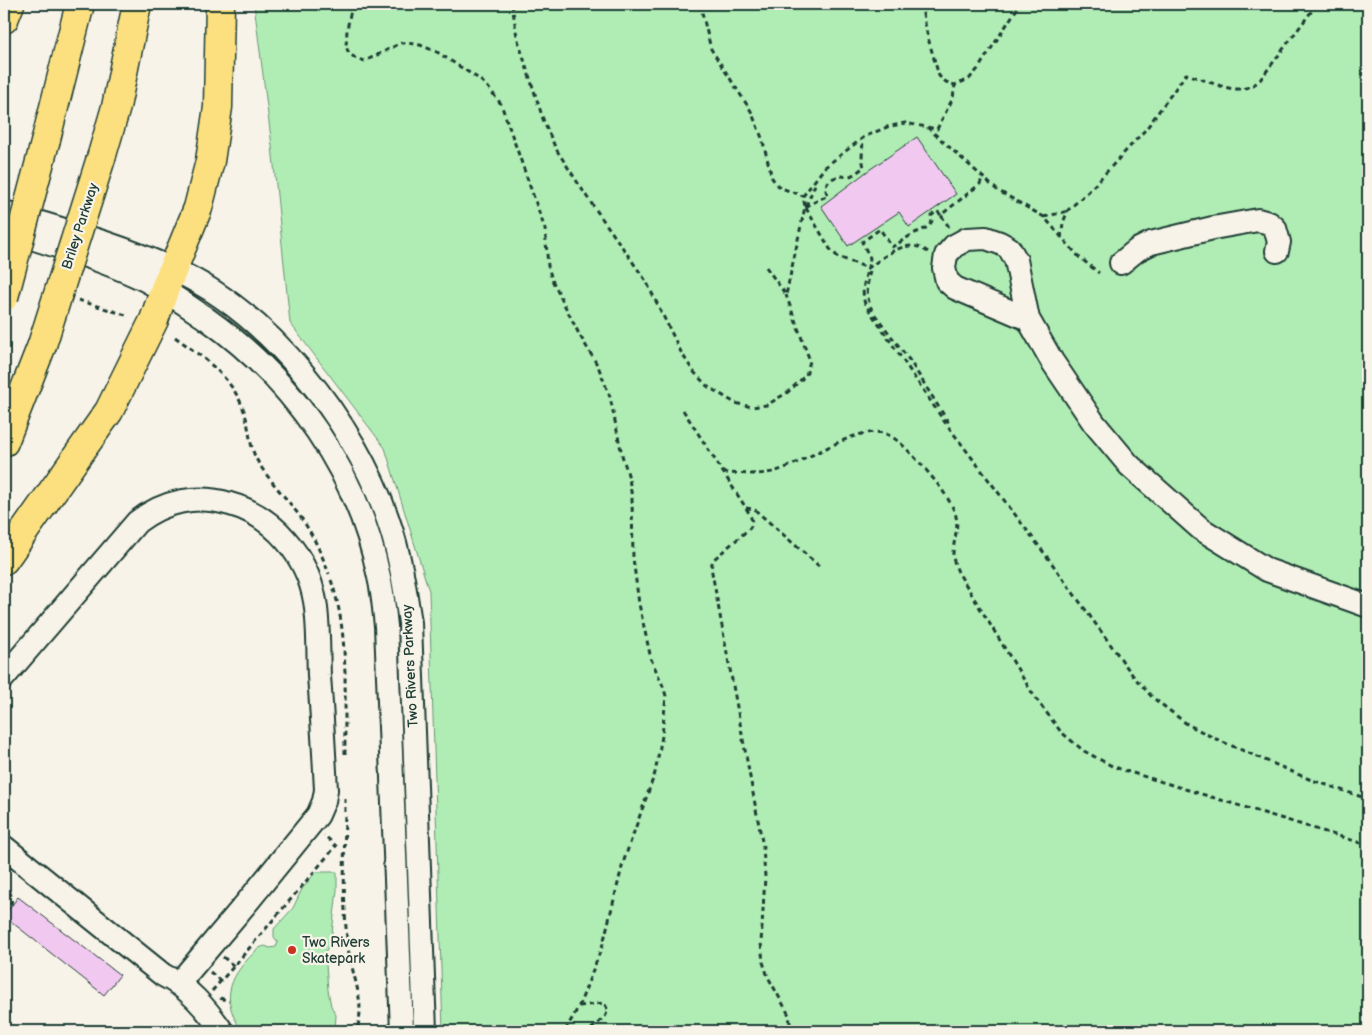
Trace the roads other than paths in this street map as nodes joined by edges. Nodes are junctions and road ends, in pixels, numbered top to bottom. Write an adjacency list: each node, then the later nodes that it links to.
1 (10, 4): 5 (highway)
2 (80, 4): 11 (highway, bridge)
3 (137, 4): 13 (highway, Briley Parkway, bridge)
4 (220, 4): 10 (highway)
5 (4, 18)
6 (4, 212): 10 (street, Two Rivers Parkway)
7 (4, 229): 10 (street, Two Rivers Parkway)
8 (1277, 250): 9 (street)
9 (1121, 263)
10 (168, 280): 14 (highway); 20 (street, Two Rivers Parkway); 21 (street, Two Rivers Parkway)
11 (4, 297)
12 (1028, 319): 15 (street)
13 (4, 442)
14 (4, 560)
15 (1368, 606)
16 (4, 677): 18 (street)
17 (4, 847): 18 (street)
18 (179, 983): 19 (street)
19 (222, 1031)
20 (402, 1031)
21 (425, 1031)

